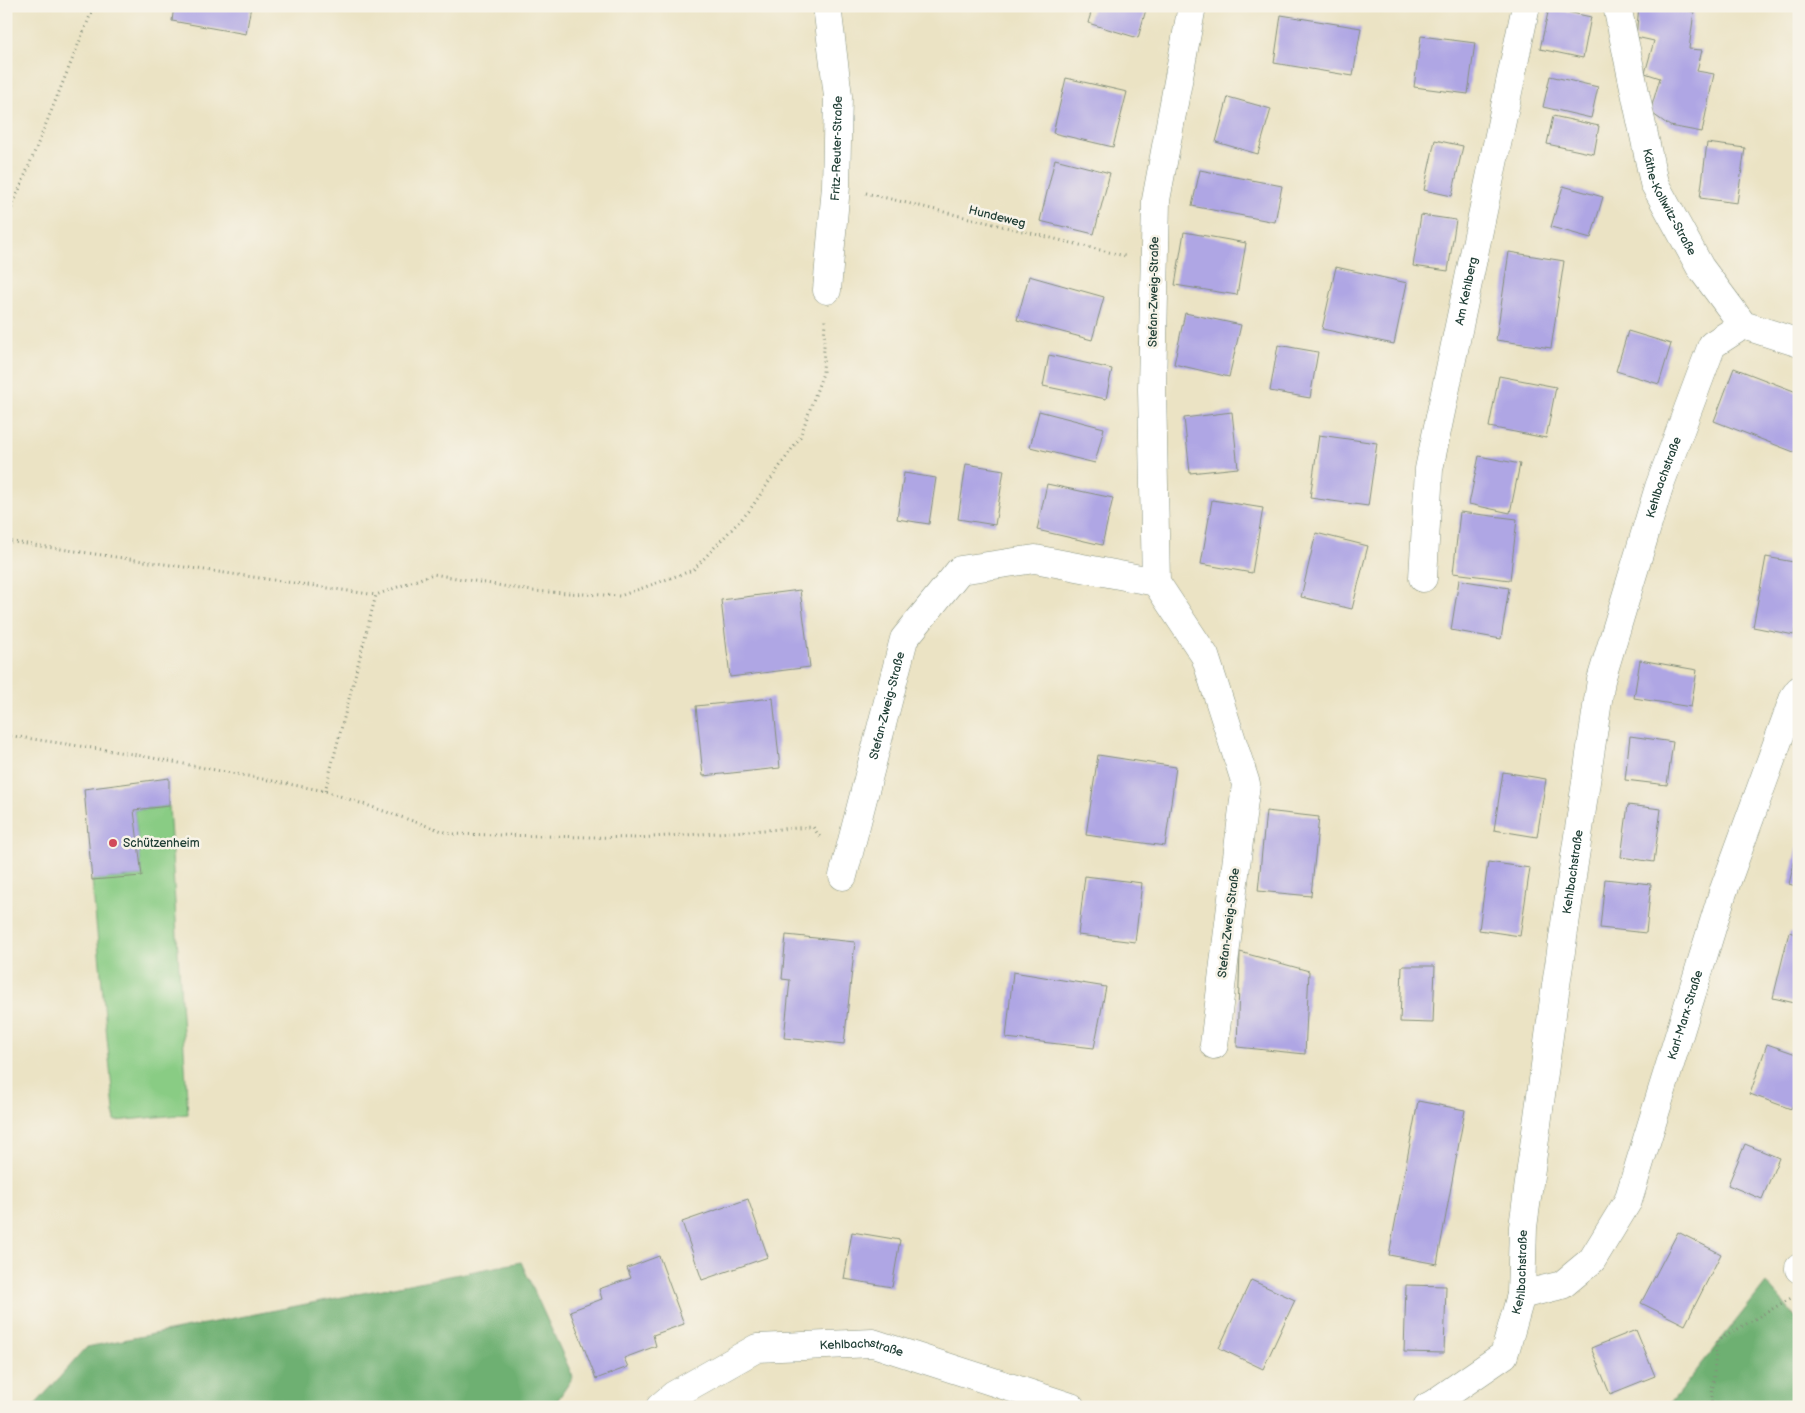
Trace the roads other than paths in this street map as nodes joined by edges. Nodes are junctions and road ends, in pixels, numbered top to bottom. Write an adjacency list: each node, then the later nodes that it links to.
1 (827, 6): 5 (street, Fritz-Reuter-Straße)
2 (1192, 6): 9 (street, Stefan-Zweig-Straße)
3 (1526, 6): 8 (street, Am Kehlberg)
4 (1617, 6): 6 (street, Käthe-Kollwitz-Straße)
5 (826, 290)
6 (1743, 325): 7 (street); 13 (street, Kehlbachstraße)
7 (1799, 343)
8 (1423, 578)
9 (1156, 582): 11 (street, Stefan-Zweig-Straße); 12 (street, Stefan-Zweig-Straße)
10 (1799, 690): 13 (street, Karl-Marx-Straße)
11 (843, 876)
12 (1214, 1045)
13 (1522, 1295): 16 (street, Kehlbachstraße)
14 (660, 1407): 15 (street, Kehlbachstraße)
15 (1071, 1407)
16 (1427, 1407)

